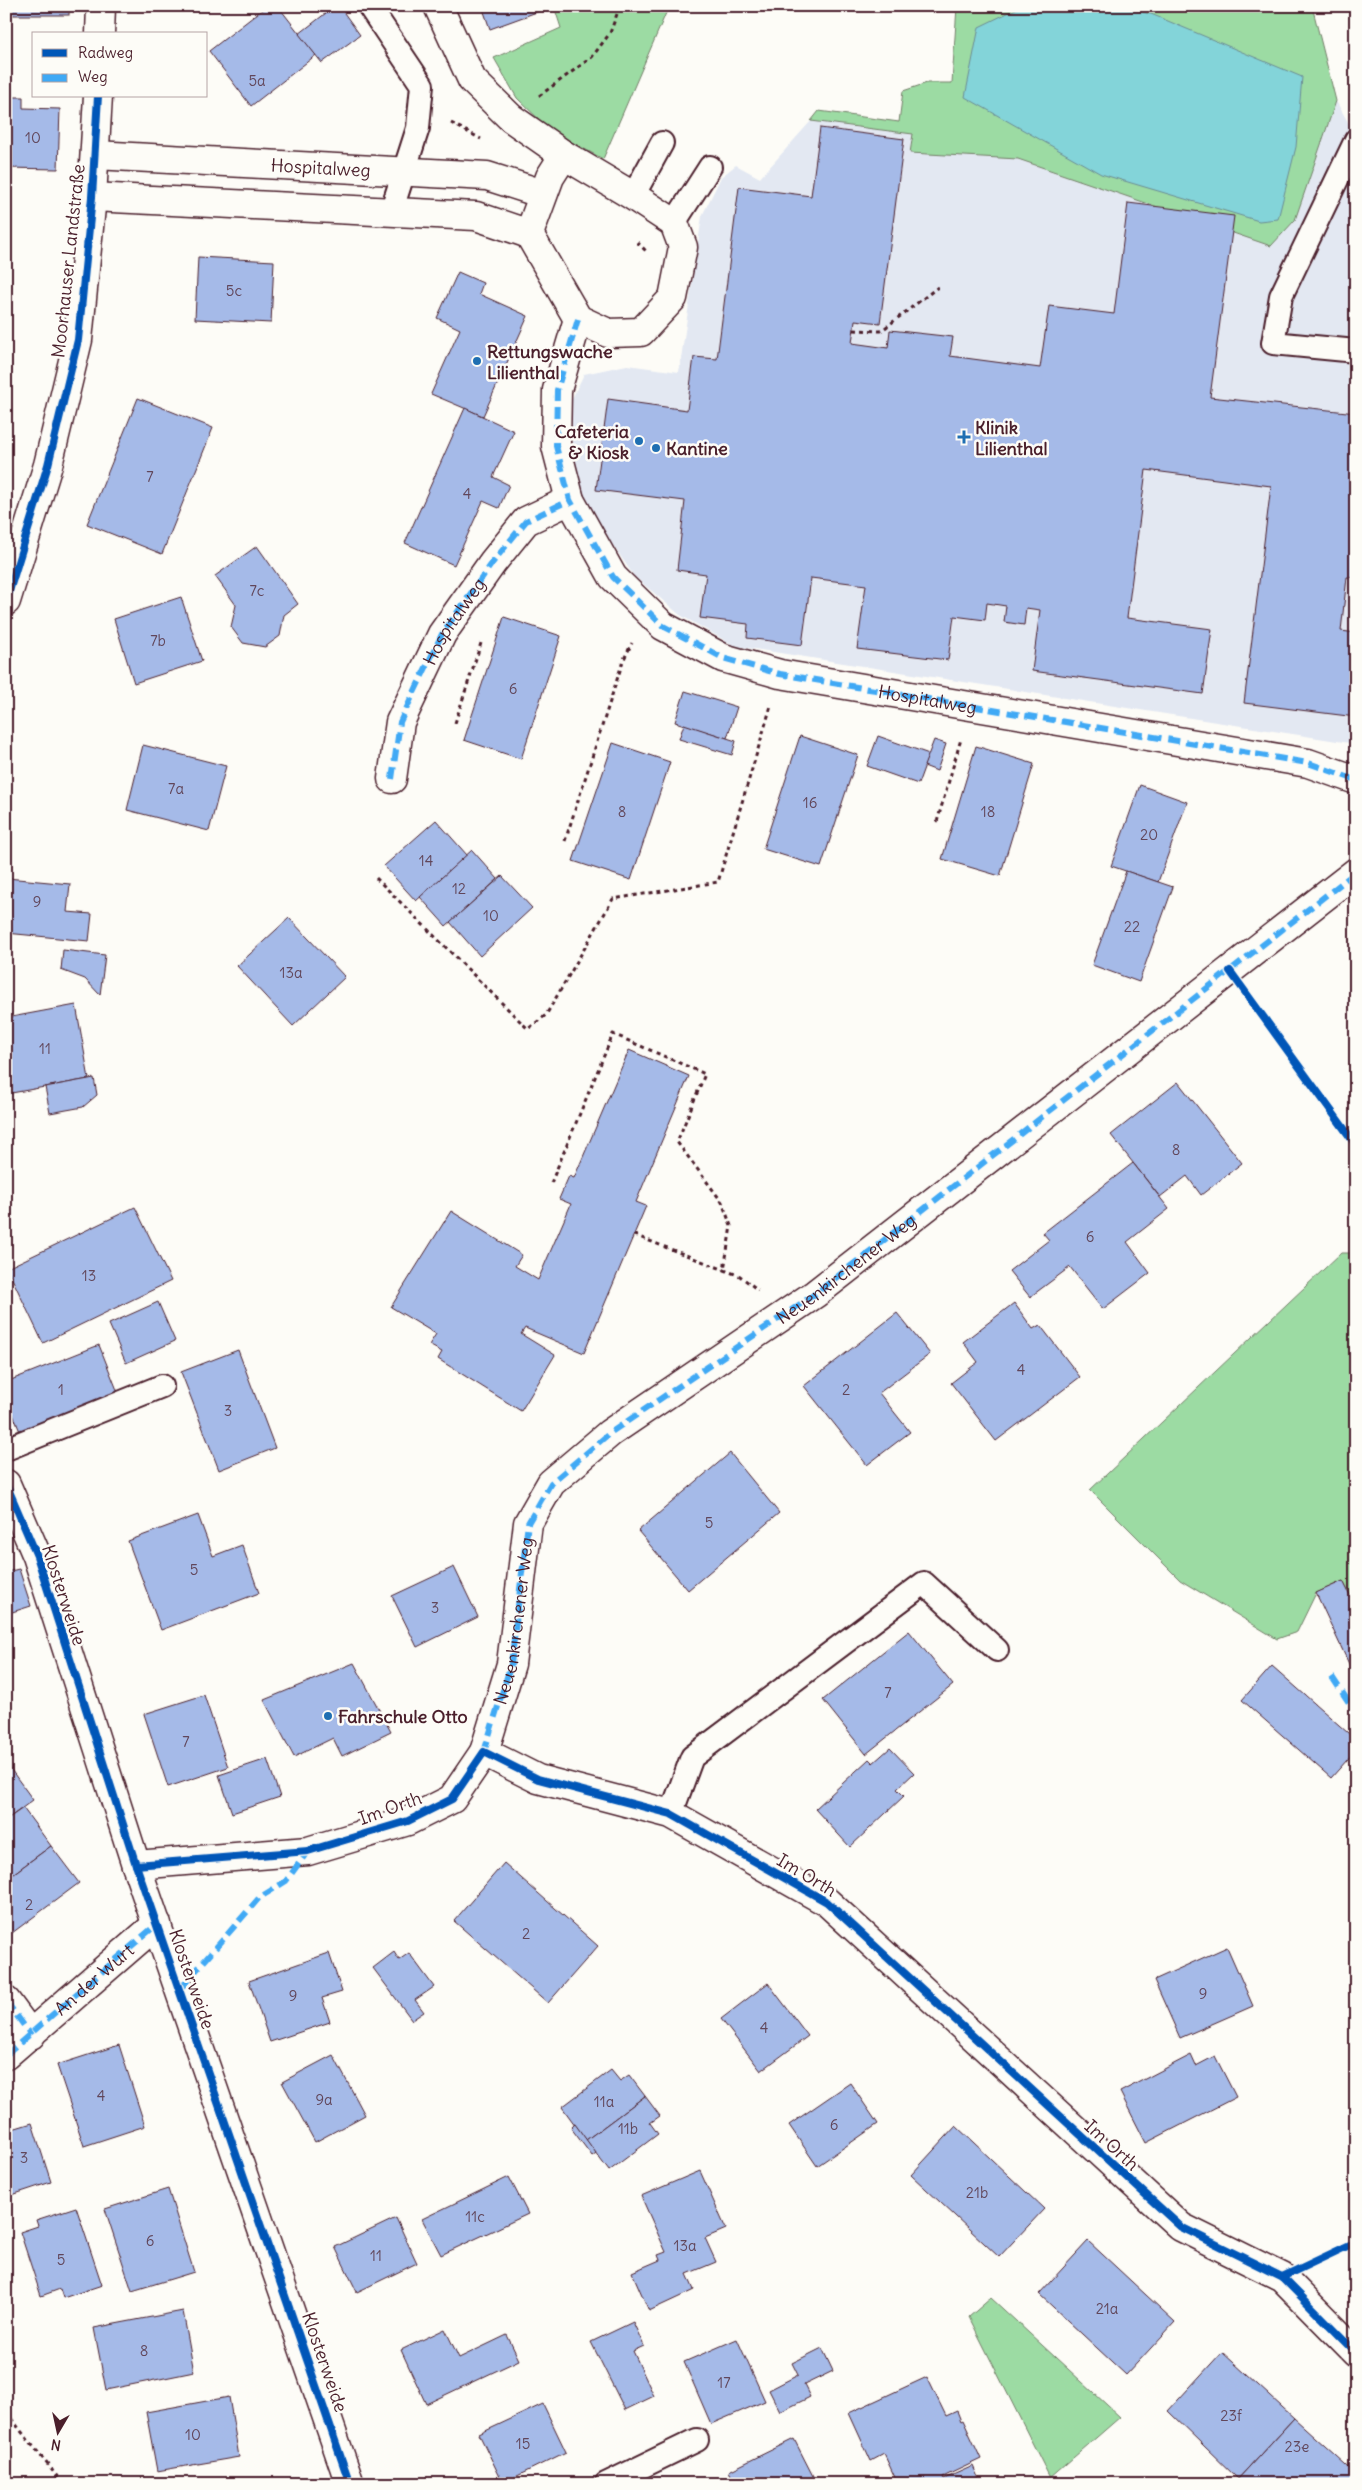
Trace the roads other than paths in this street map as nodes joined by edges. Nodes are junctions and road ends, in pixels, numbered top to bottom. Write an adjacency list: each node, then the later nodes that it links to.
1 (101, 6): 4 (street)
2 (369, 6): 11 (lane)
3 (438, 6): 9 (street)
4 (100, 32)
5 (98, 98): 8 (street, Moorhauser Landstraße)
6 (1356, 140): 19 (lane)
7 (662, 143): 13 (lane)
8 (95, 155): 11 (street, Hospitalweg); 14 (street, Moorhauser Landstraße)
9 (564, 155): 12 (street); 13 (street)
10 (710, 167): 16 (lane)
11 (403, 172): 12 (street, Hospitalweg); 15 (lane)
12 (543, 194): 17 (street)
13 (633, 196): 16 (street)
14 (92, 197): 15 (street); 21 (street, Moorhauser Landstraße)
15 (391, 212): 17 (street)
16 (674, 224): 18 (street)
17 (529, 234): 18 (street)
18 (578, 319): 20 (street, Hospitalweg)
19 (1356, 351)
20 (570, 500): 22 (street, Hospitalweg); 23 (street, Hospitalweg)
21 (6, 601)
22 (392, 779)
23 (1356, 780)
24 (1356, 872): 29 (street, Neuenkirchener Weg)
25 (162, 1386): 26 (lane)
26 (6, 1449)
27 (6, 1484): 31 (street, Klosterweide)
28 (997, 1650): 30 (lane)
29 (484, 1752): 30 (street, Im Orth); 31 (street, Im Orth)
30 (670, 1814): 36 (street, Im Orth)
31 (136, 1864): 32 (street, Klosterweide)
32 (157, 1924): 34 (street, An der Wurt); 38 (street, Klosterweide)
33 (6, 2001): 34 (street)
34 (30, 2035): 35 (street, An der Wurt)
35 (6, 2055)
36 (1356, 2352)
37 (697, 2440): 39 (lane)
38 (350, 2484)
39 (606, 2484)

